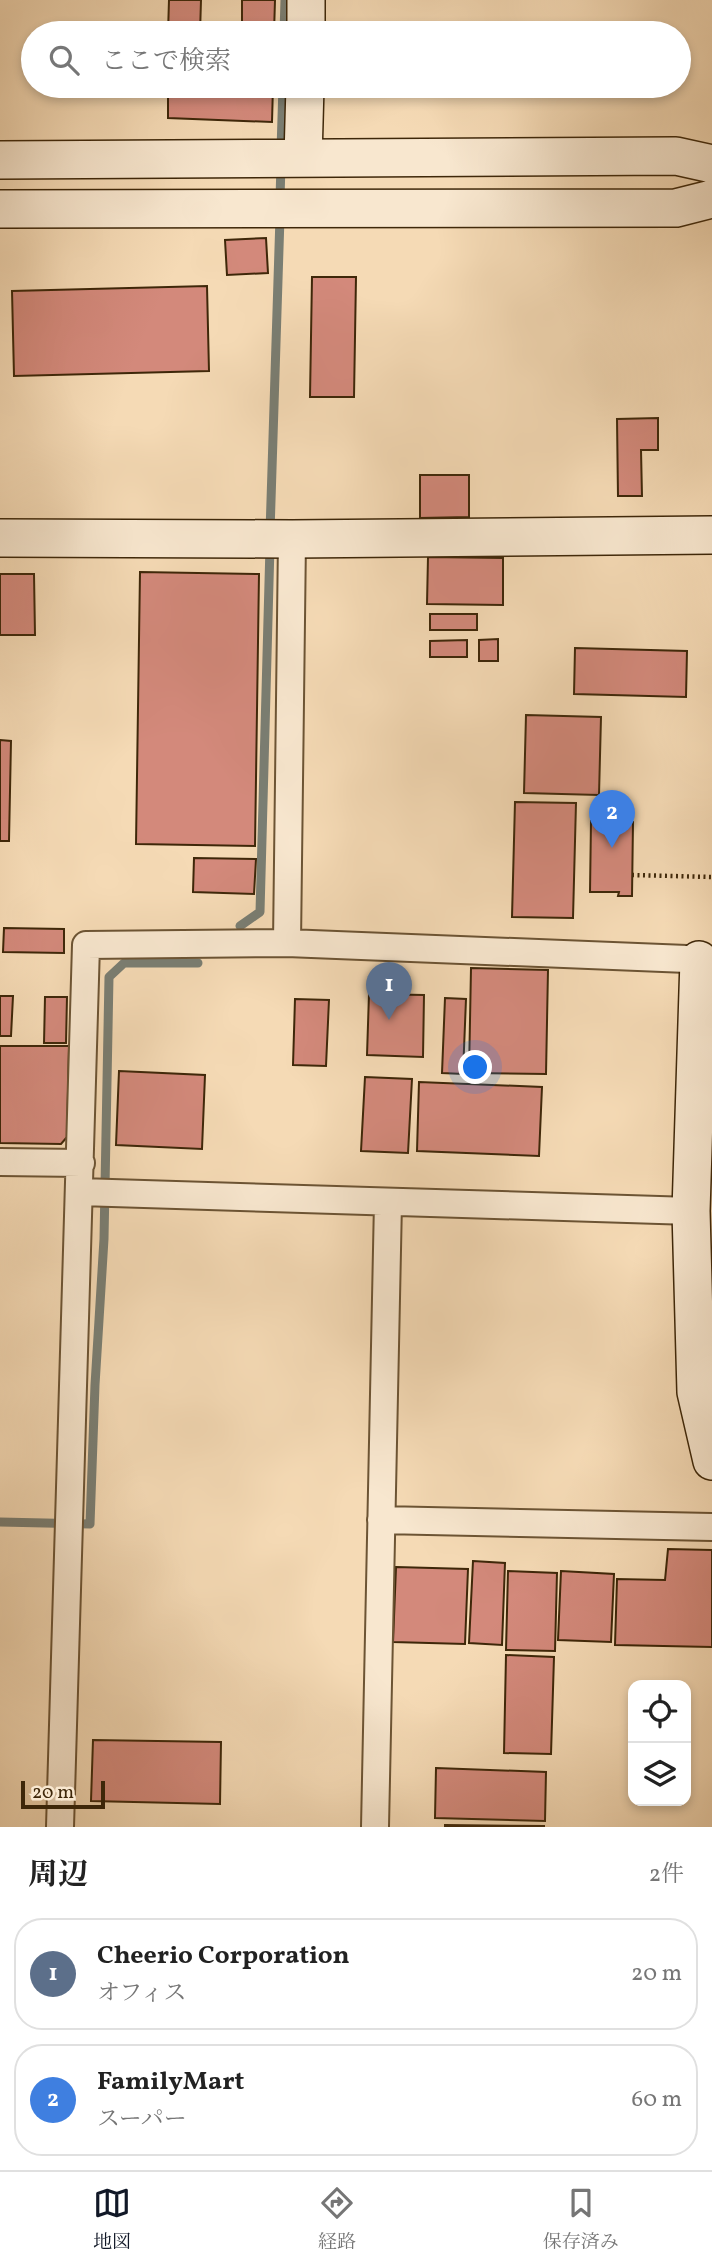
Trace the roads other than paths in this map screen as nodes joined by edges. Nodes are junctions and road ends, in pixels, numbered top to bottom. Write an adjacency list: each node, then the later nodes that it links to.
1 (306, 0): 2 (street)
2 (306, 21)
3 (305, 98): 4 (street)
4 (303, 158): 5 (street); 6 (street)
5 (0, 160)
6 (712, 164)
7 (712, 199): 8 (street)
8 (0, 209)
9 (712, 535): 11 (street)
10 (0, 538): 11 (street)
11 (292, 539): 12 (street)
12 (288, 943): 13 (street); 15 (street)
13 (705, 960): 18 (street)
14 (0, 1162): 15 (street)
15 (80, 1163): 16 (street)
16 (80, 1192): 17 (street); 22 (street)
17 (388, 1202): 18 (street); 20 (street)
18 (691, 1211): 19 (street)
19 (712, 1461)
20 (381, 1520): 21 (street); 23 (street)
21 (712, 1527)
22 (60, 1827)
23 (375, 1827)

